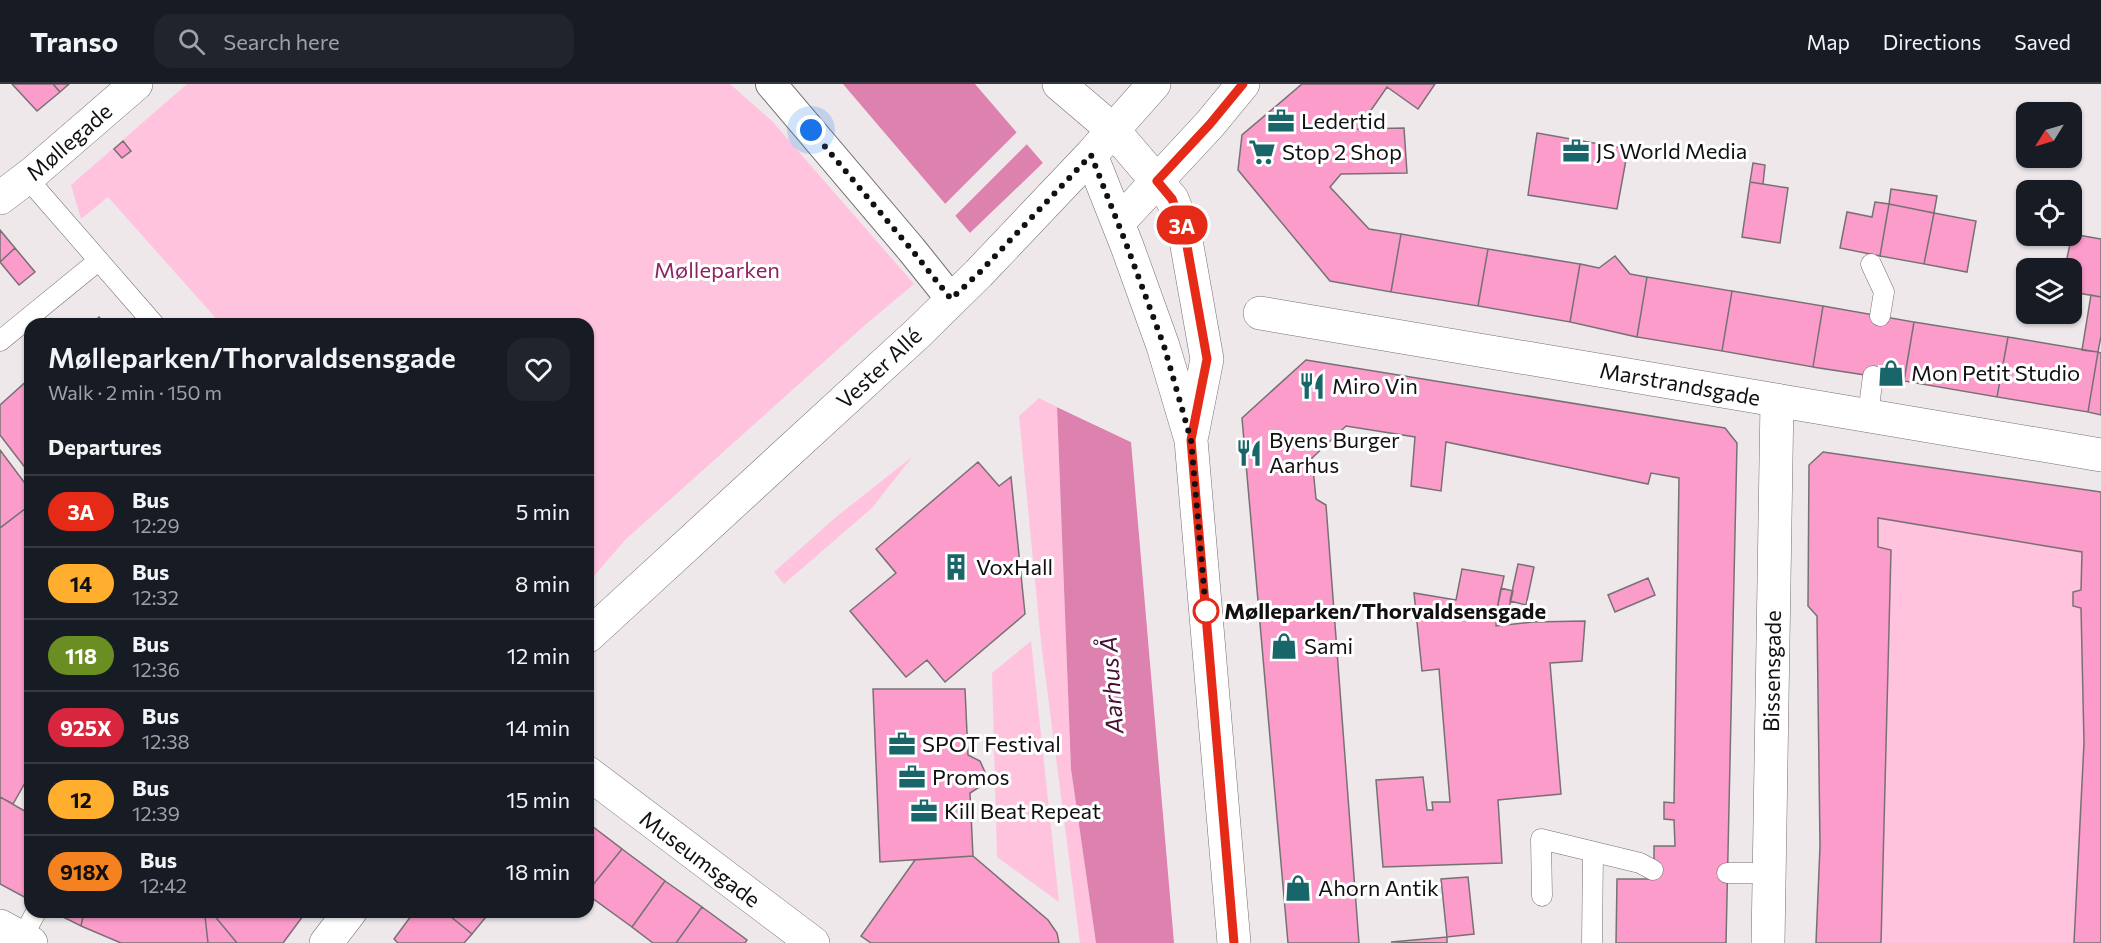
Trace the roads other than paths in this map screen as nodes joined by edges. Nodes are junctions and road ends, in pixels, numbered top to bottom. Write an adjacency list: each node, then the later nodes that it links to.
1 (136, 84): 8 (street, Møllegade)
2 (771, 84): 14 (street)
3 (1154, 84): 6 (street, Vester Allé)
4 (1243, 84): 9 (street)
5 (1062, 87): 6 (street); 7 (street)
6 (1113, 130): 7 (street, Vester Allé); 9 (street)
7 (1091, 155): 11 (street); 14 (street, Vester Allé)
8 (27, 178): 10 (street, Møllegade); 12 (lane)
9 (1157, 181): 11 (street); 24 (street)
10 (0, 198)
11 (1118, 223): 24 (street)
12 (98, 261): 17 (lane); 18 (lane)
13 (1871, 264): 16 (lane)
14 (951, 299): 26 (street, Vester Allé)
15 (1260, 313): 22 (street, Marstrandsgade)
16 (1880, 316)
17 (28, 318)
18 (149, 318)
19 (24, 321): 20 (lane)
20 (0, 341)
21 (1873, 376): 23 (lane)
22 (1777, 400): 23 (street, Marstrandsgade); 31 (street, Bissensgade)
23 (1868, 415): 25 (street, Marstrandsgade)
24 (1191, 440): 36 (street)
25 (2101, 455)
26 (594, 630)
27 (594, 778): 35 (street, Museumsgade)
28 (1593, 852): 29 (lane); 32 (lane); 37 (lane)
29 (1653, 870)
30 (1727, 873): 31 (lane)
31 (1769, 873): 38 (street, Bissensgade)
32 (1542, 896)
33 (345, 918): 34 (street)
34 (326, 943)
35 (813, 943)
36 (1234, 943)
37 (1592, 943)
38 (1768, 943)

